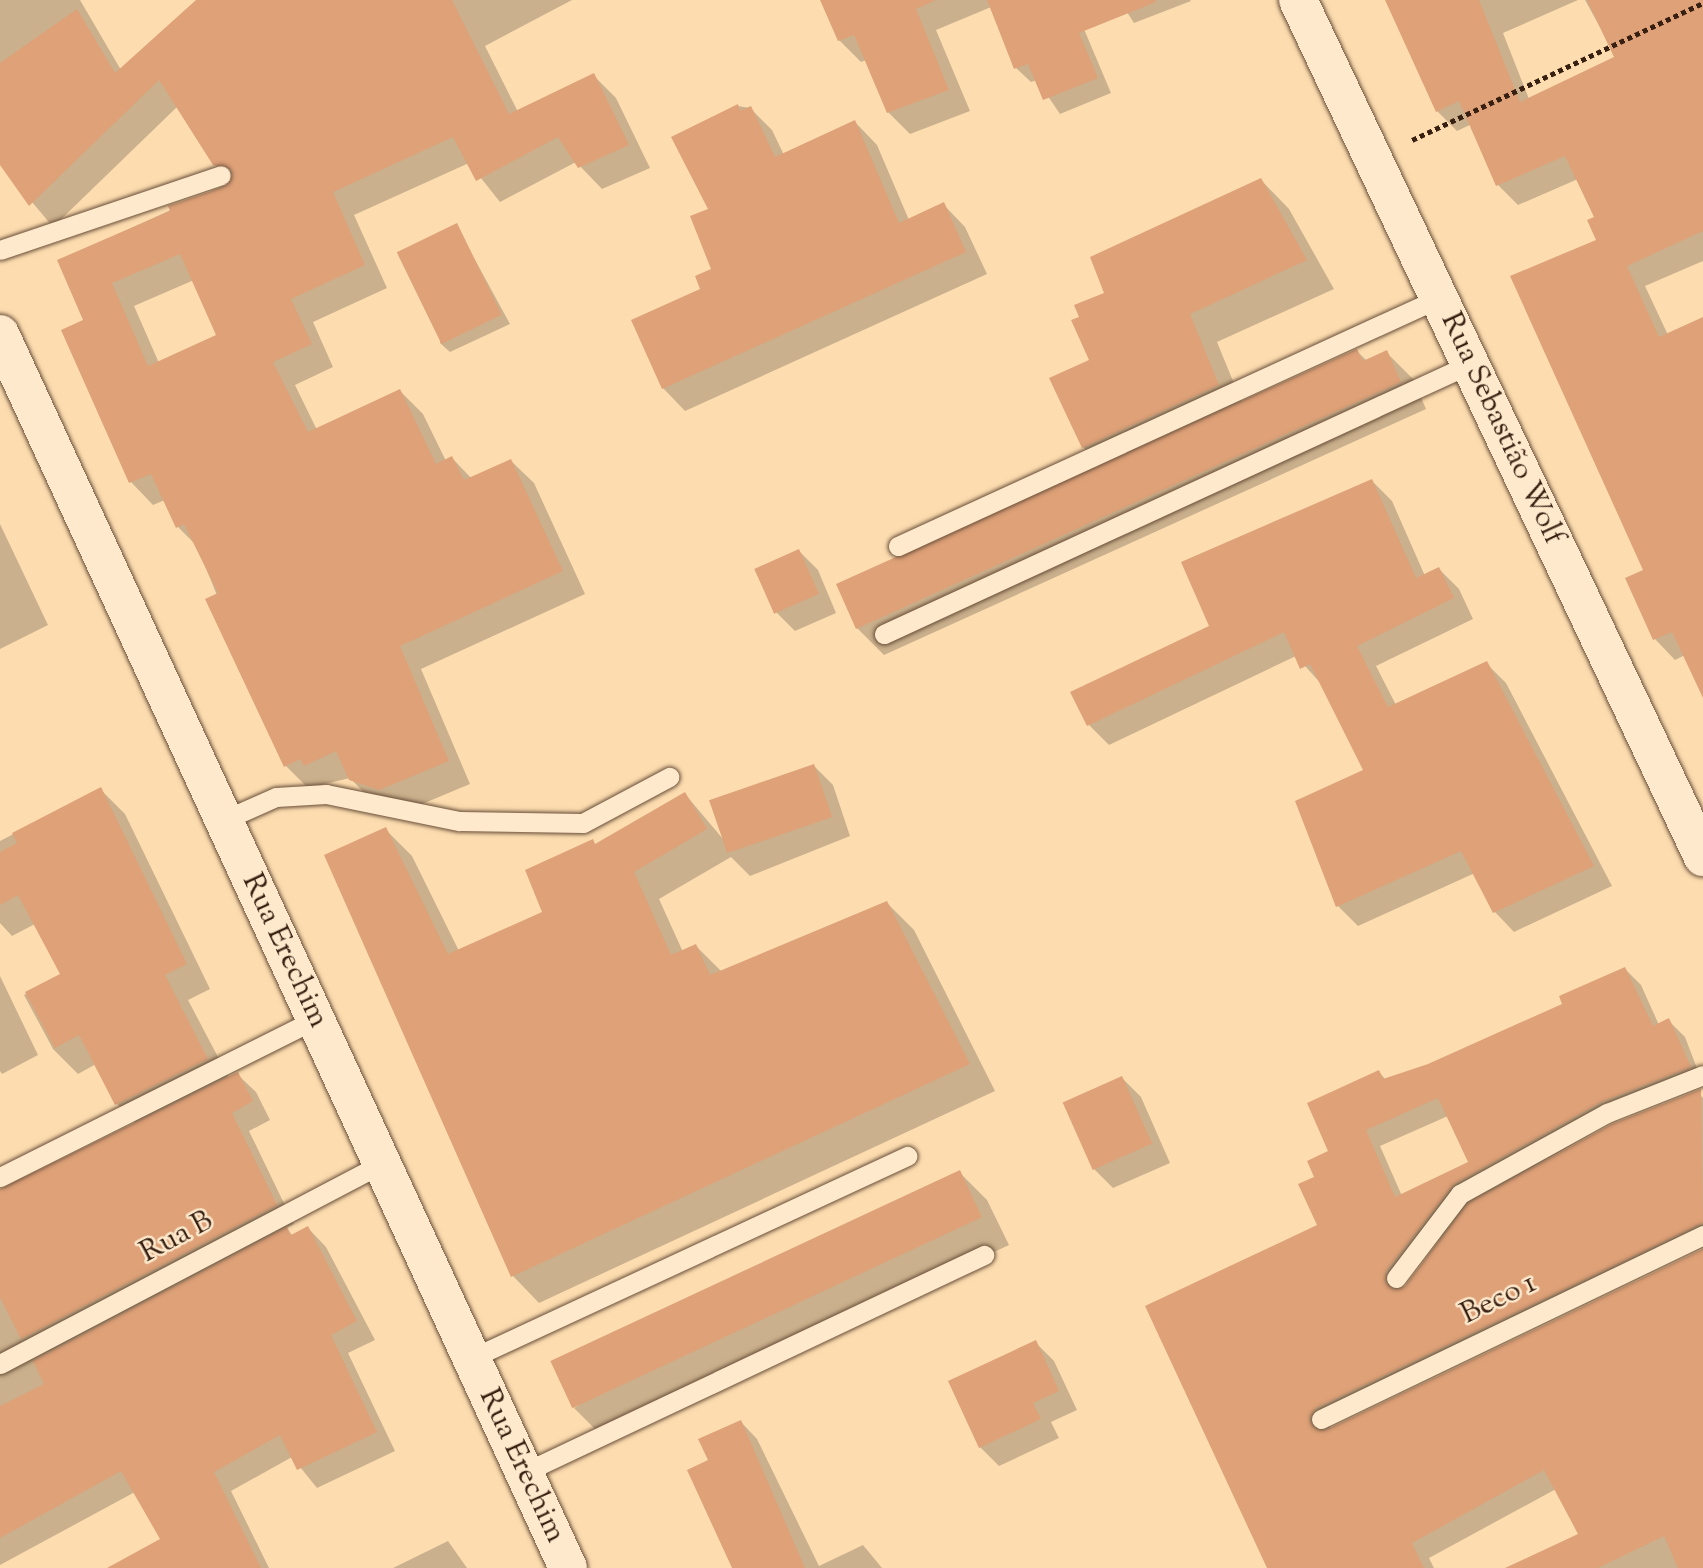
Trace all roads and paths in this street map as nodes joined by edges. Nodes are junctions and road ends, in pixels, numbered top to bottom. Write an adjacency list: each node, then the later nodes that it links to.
1 (1298, 0): 3 (street, Rua Sebastião Wolf)
2 (1703, 3): 3 (path)
3 (1373, 158): 6 (street, Rua Sebastião Wolf)
4 (221, 175): 5 (lane)
5 (0, 250)
6 (1439, 298): 8 (street, Rua Sebastião Wolf); 9 (lane)
7 (0, 334): 12 (street, Rua Erechim)
8 (1470, 364): 10 (lane); 13 (street, Rua Sebastião Wolf)
9 (898, 546)
10 (884, 634)
11 (669, 776): 12 (lane)
12 (224, 820): 14 (street, Rua Erechim)
13 (1703, 857)
14 (315, 1018): 17 (street, Rua Erechim); 18 (lane)
15 (1703, 1075): 21 (lane)
16 (907, 1156): 22 (lane)
17 (382, 1164): 22 (street, Rua Erechim); 23 (lane, Rua B)
18 (0, 1177)
19 (1703, 1235): 24 (lane, Beco 1)
20 (984, 1255): 25 (lane)
21 (1396, 1278)
22 (472, 1358): 25 (street, Rua Erechim)
23 (0, 1364)
24 (1321, 1419)
25 (525, 1472): 26 (street, Rua Erechim)
26 (568, 1568)

